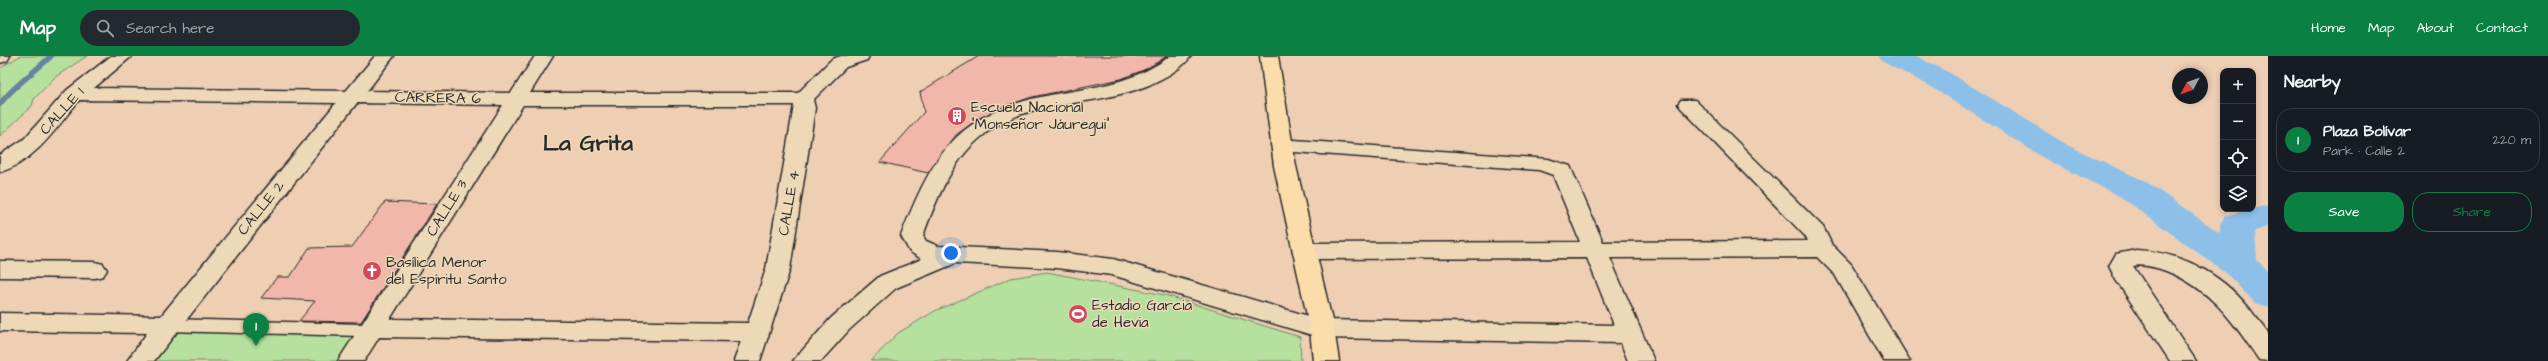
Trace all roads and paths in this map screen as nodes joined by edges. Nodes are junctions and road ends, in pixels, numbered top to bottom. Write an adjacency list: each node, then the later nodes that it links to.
1 (123, 56): 8 (street, CALLE 1)
2 (385, 56): 9 (street, CALLE 2)
3 (544, 56): 10 (street, CALLE 3)
4 (860, 56): 7 (street)
5 (1182, 56): 18 (street)
6 (1269, 56): 13 (main road)
7 (838, 60): 11 (street)
8 (74, 94): 9 (street, CARRERA 6); 14 (street, CALLE 1)
9 (351, 97): 10 (street, CARRERA 6); 22 (street, CALLE 2)
10 (516, 99): 11 (street, CARRERA 6); 23 (street, CALLE 3)
11 (803, 99): 25 (street, CALLE 4)
12 (1688, 104): 15 (street)
13 (1281, 145): 16 (main road); 17 (street)
14 (0, 165)
15 (1823, 248): 17 (street); 34 (street)
16 (1304, 251): 17 (street); 24 (main road)
17 (1596, 251): 26 (street)
18 (954, 255): 24 (street); 31 (street)
19 (0, 269): 20 (street)
20 (95, 270)
21 (0, 322): 22 (street)
22 (167, 325): 23 (street); 28 (street, CALLE 2)
23 (372, 328): 25 (street); 29 (street, CALLE 3)
24 (1322, 330): 26 (street); 32 (main road)
25 (758, 332): 30 (street, CALLE 4)
26 (1630, 334): 33 (street)
27 (2268, 353): 35 (street)
28 (140, 361)
29 (352, 361)
30 (746, 361)
31 (806, 361)
32 (1326, 361)
33 (1641, 361)
34 (1897, 361)
35 (2183, 361)

